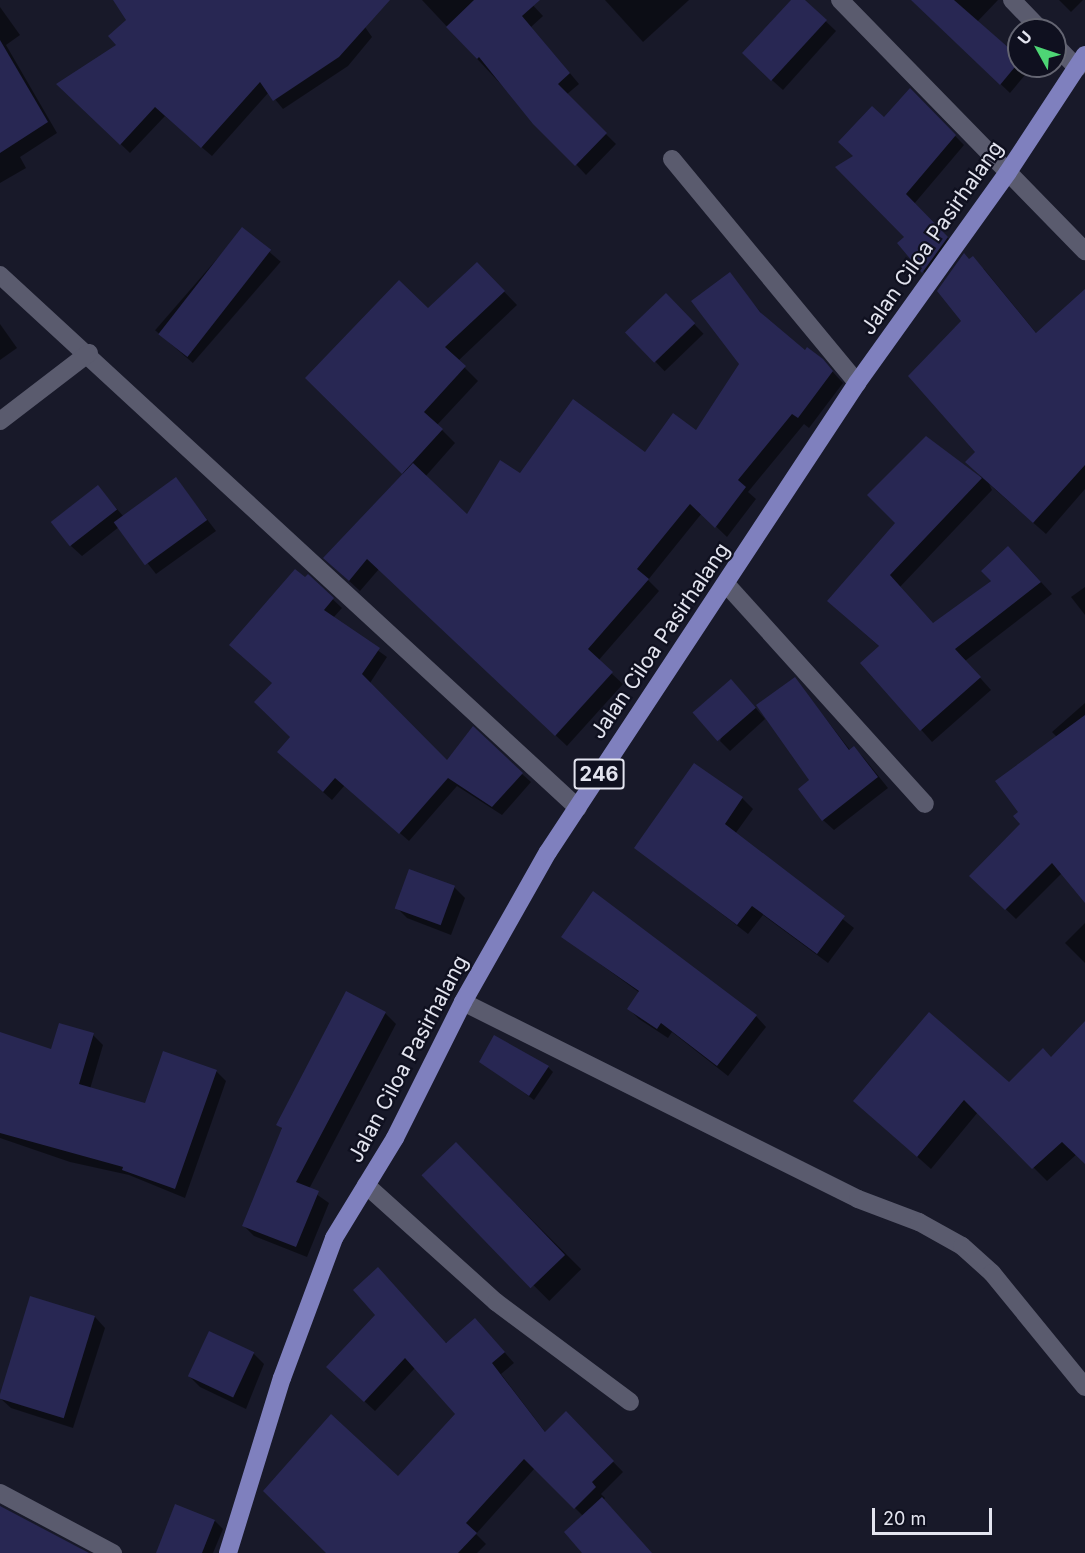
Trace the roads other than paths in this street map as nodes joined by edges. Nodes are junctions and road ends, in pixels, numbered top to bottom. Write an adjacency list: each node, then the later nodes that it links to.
1 (840, 0): 7 (street)
2 (1012, 0): 3 (street)
3 (1029, 18)
4 (1067, 53): 5 (street)
5 (1081, 62): 7 (main road, Jalan Ciloa Pasirhalang / 246)
6 (672, 159): 11 (street)
7 (1008, 172): 8 (street); 11 (main road, Jalan Ciloa Pasirhalang / 246)
8 (1085, 250)
9 (0, 275): 10 (street)
10 (89, 353): 12 (street); 15 (street)
11 (857, 383): 13 (main road, Jalan Ciloa Pasirhalang / 246)
12 (0, 421)
13 (727, 585): 14 (street); 15 (main road, Jalan Ciloa Pasirhalang / 246)
14 (925, 804)
15 (578, 808): 16 (main road, Jalan Ciloa Pasirhalang / 246)
16 (463, 1002): 17 (main road, Jalan Ciloa Pasirhalang / 246); 18 (street)
17 (366, 1185): 19 (street); 22 (main road, Jalan Ciloa Pasirhalang / 246)
18 (1085, 1387)
19 (630, 1402)
20 (0, 1493): 21 (street)
21 (113, 1553)
22 (228, 1553)

